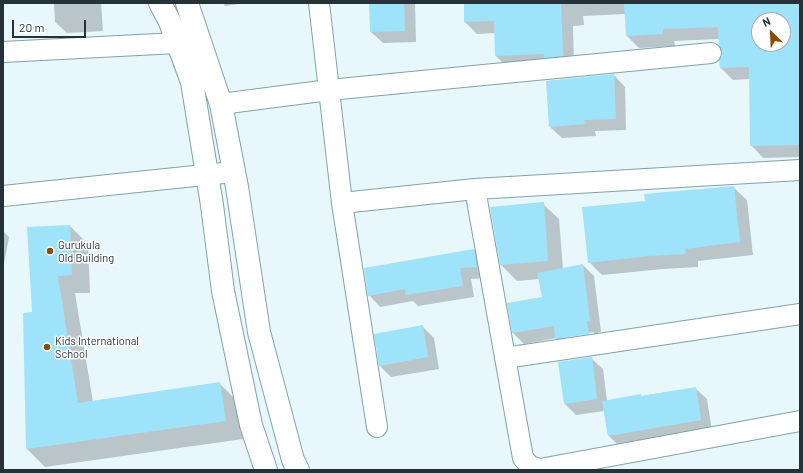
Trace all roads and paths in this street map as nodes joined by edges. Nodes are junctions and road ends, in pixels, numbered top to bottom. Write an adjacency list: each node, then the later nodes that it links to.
1 (160, 3): 4 (street)
2 (187, 3): 8 (street)
3 (319, 3): 7 (street)
4 (178, 43): 5 (street); 11 (street)
5 (3, 52)
6 (710, 53): 7 (street)
7 (329, 90): 8 (street); 14 (street)
8 (221, 104): 10 (street)
9 (800, 170): 12 (street)
10 (233, 172): 11 (street); 20 (street)
11 (207, 174): 13 (street); 19 (street)
12 (475, 189): 14 (street); 16 (street)
13 (3, 196)
14 (342, 203): 18 (street)
15 (800, 314): 16 (street)
16 (506, 358): 17 (street)
17 (800, 421)
18 (377, 427)
19 (266, 470)
20 (298, 470)

